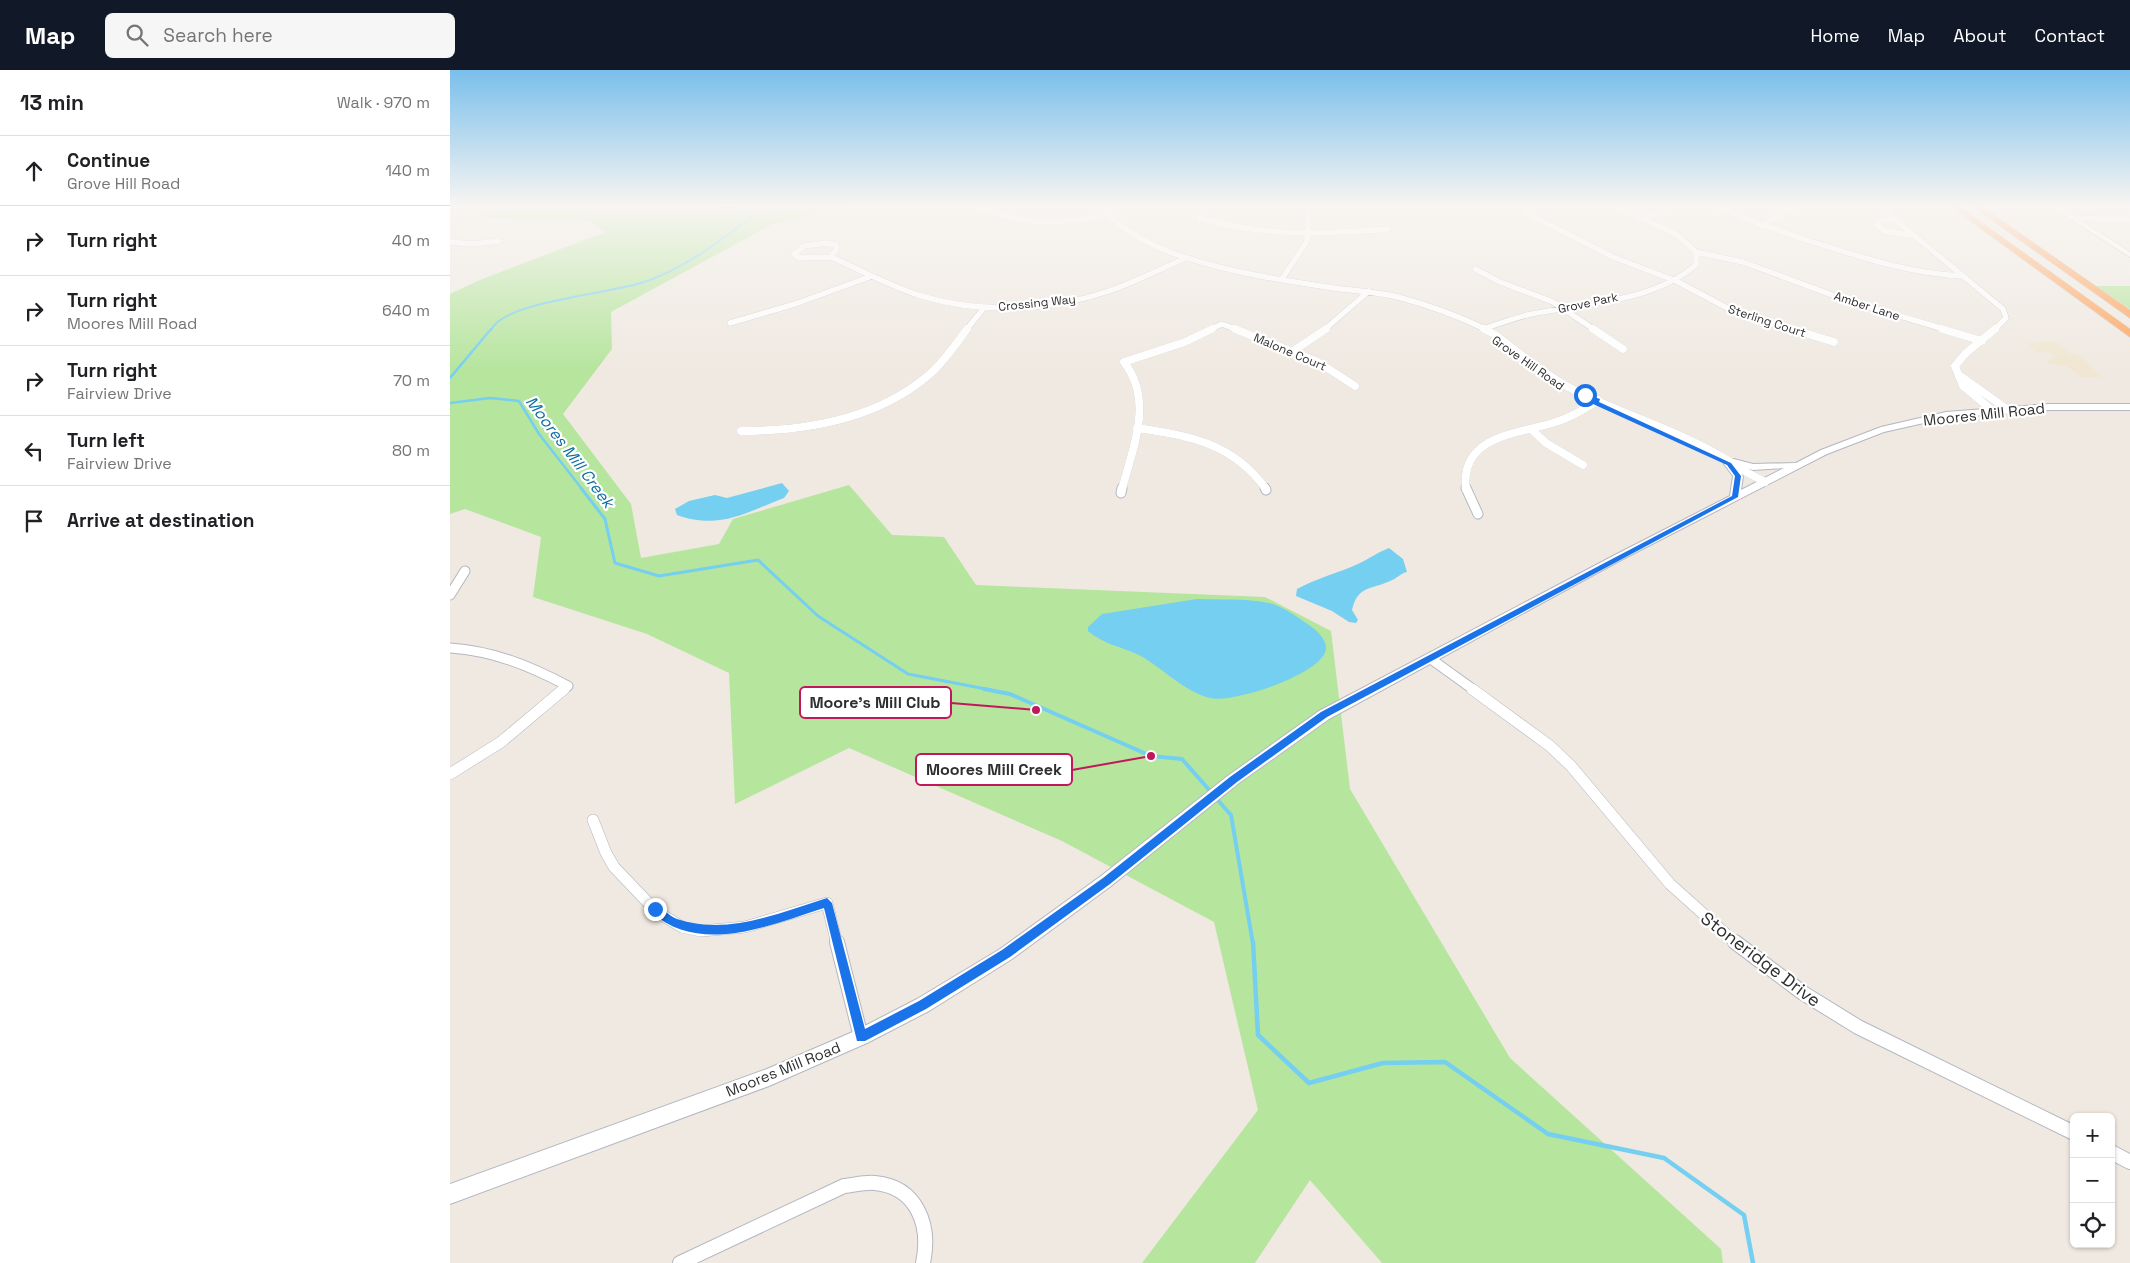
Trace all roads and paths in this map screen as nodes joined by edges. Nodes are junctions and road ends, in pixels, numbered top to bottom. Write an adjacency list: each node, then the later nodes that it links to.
1 (837, 260): 13 (street, Crossing Way)
2 (1182, 260): 18 (street, Crossing Way)
3 (1192, 260): 15 (street, Grove Hill Road)
4 (1297, 260): 15 (street)
5 (1620, 260): 16 (street, Sterling Court)
6 (1696, 260): 16 (street, Grove Park)
7 (1733, 260): 24 (street, Amber Lane)
8 (1873, 260): 14 (street)
9 (1944, 260): 14 (street)
10 (2028, 260): 23 (highway)
11 (2052, 260): 20 (highway)
12 (1475, 269): 19 (street)
13 (872, 276): 18 (street, Crossing Way); 21 (street)
14 (1964, 276): 24 (street)
15 (1282, 280): 17 (street, Grove Hill Road)
16 (1676, 281): 19 (street, Grove Park); 25 (street, Sterling Court)
17 (1369, 291): 22 (street, Grove Hill Road); 27 (street)
18 (984, 308): 36 (street)
19 (1564, 308): 22 (street, Grove Park); 26 (street)
20 (2130, 315)
21 (730, 323)
22 (1483, 329): 30 (street, Grove Hill Road)
23 (2130, 334)
24 (1982, 341): 28 (street)
25 (1834, 342)
26 (1623, 349)
27 (1293, 351): 29 (street, Malone Court); 34 (street, Malone Court)
28 (1958, 375): 32 (street); 33 (street)
29 (1355, 386)
30 (1596, 402): 35 (street); 38 (street, Grove Hill Road)
31 (2130, 407): 33 (street, Moores Mill Road)
32 (1992, 410): 33 (street, Moores Mill Road); 39 (street, Moores Mill Road)
33 (2008, 410)
34 (1137, 428): 41 (street); 42 (street)
35 (1531, 429): 37 (street); 44 (street)
36 (741, 431)
37 (1583, 465)
38 (1734, 465): 39 (street); 40 (street, Grove Hill Road); 43 (street)
39 (1799, 465): 40 (street, Moores Mill Road)
40 (1765, 482): 43 (street, Moores Mill Road)
41 (1266, 490)
42 (1121, 493)
43 (1735, 497): 48 (street, Moores Mill Road)
44 (1478, 514)
45 (465, 571): 46 (street)
46 (450, 595)
47 (450, 648): 49 (street)
48 (1430, 658): 51 (street, Moores Mill Road); 52 (street, Stoneridge Drive)
49 (450, 774)
50 (593, 820): 51 (street)
51 (861, 1037): 55 (street, Moores Mill Road)
52 (2070, 1131)
53 (2115, 1154): 54 (street)
54 (2130, 1162)
55 (450, 1194)
56 (680, 1263): 57 (street)
57 (923, 1263)

